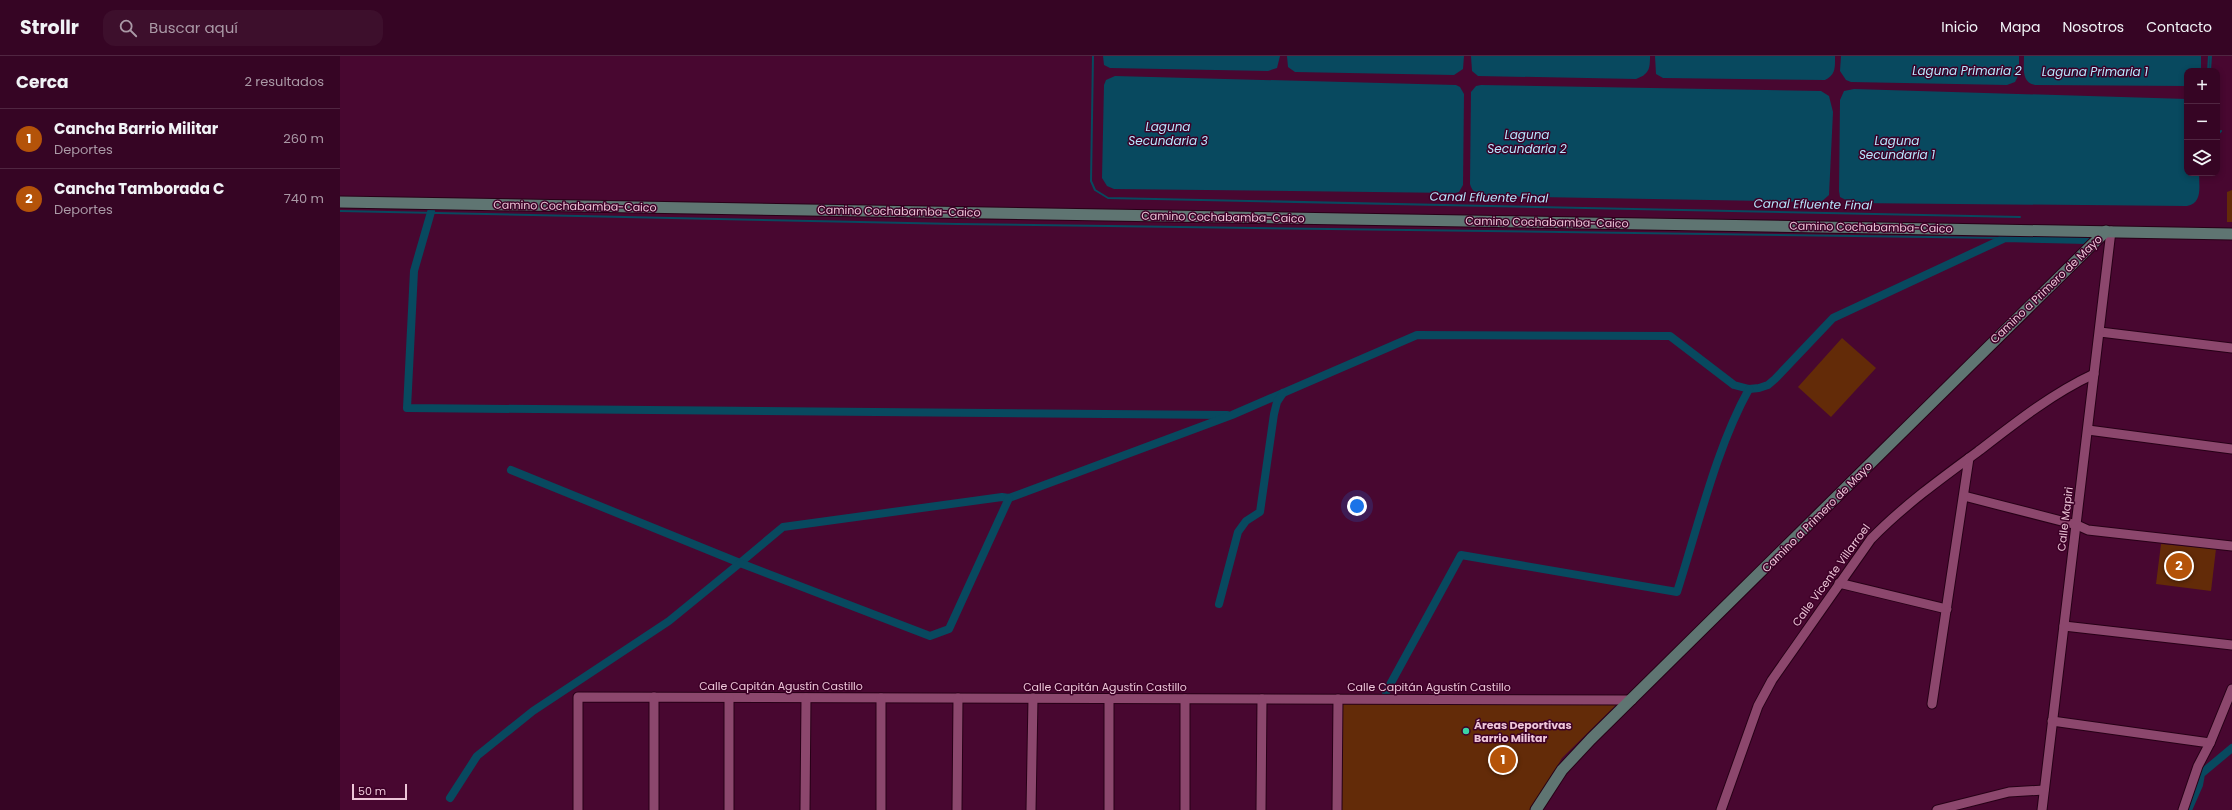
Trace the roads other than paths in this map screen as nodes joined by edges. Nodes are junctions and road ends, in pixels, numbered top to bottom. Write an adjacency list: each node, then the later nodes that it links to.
1 (340, 202): 2 (main road, Camino Cochabamba-Caico)
2 (2108, 231): 3 (main road, Camino Cochabamba-Caico); 4 (street, Calle Mapiri); 28 (main road, Camino a Primero de Mayo)
3 (2232, 234)
4 (2100, 332): 5 (street); 6 (street, Calle Mapiri)
5 (2232, 348)
6 (2094, 374): 7 (street, Calle Mapiri); 9 (street, Calle Vicente Villarroel)
7 (2088, 430): 8 (street); 11 (street, Calle Mapiri)
8 (2232, 449)
9 (1969, 458): 10 (street); 13 (street, Calle Vicente Villarroel)
10 (1964, 496): 11 (street); 14 (street)
11 (2076, 525): 12 (street); 15 (street, Calle Mapiri)
12 (2232, 546)
13 (1839, 583): 14 (street); 33 (street, Calle Vicente Villarroel)
14 (1947, 609): 29 (street)
15 (2064, 626): 16 (street); 30 (street, Calle Mapiri)
16 (2232, 645)
17 (2232, 690): 31 (street)
18 (654, 698): 19 (street, Calle Capitán Agustín Castillo); 34 (street, Calle Capitán Agustín Castillo); 35 (street)
19 (729, 698): 20 (street, Calle Capitán Agustín Castillo); 36 (street)
20 (806, 698): 21 (street, Calle Capitán Agustín Castillo); 37 (street)
21 (881, 698): 22 (street, Calle Capitán Agustín Castillo); 38 (street)
22 (958, 698): 23 (street, Calle Capitán Agustín Castillo); 39 (street)
23 (1033, 698): 24 (street, Calle Capitán Agustín Castillo); 40 (street)
24 (1109, 698): 25 (street, Calle Capitán Agustín Castillo); 41 (street)
25 (1185, 699): 26 (street, Calle Capitán Agustín Castillo); 42 (street)
26 (1262, 699): 27 (street, Calle Capitán Agustín Castillo); 43 (street)
27 (1338, 699): 28 (street, Calle Capitán Agustín Castillo); 44 (street)
28 (1632, 700): 45 (main road, Camino a Primero de Mayo)
29 (1932, 704)
30 (2052, 721): 31 (street); 32 (street, Calle Mapiri)
31 (2210, 743): 48 (street)
32 (2044, 790): 46 (street); 47 (street, Calle Mapiri)
33 (1722, 809)
34 (578, 810)
35 (654, 810)
36 (729, 810)
37 (806, 810)
38 (881, 810)
39 (957, 810)
40 (1031, 810)
41 (1109, 810)
42 (1185, 810)
43 (1261, 810)
44 (1337, 810)
45 (1536, 810)
46 (1937, 810)
47 (2042, 810)
48 (2183, 810)

